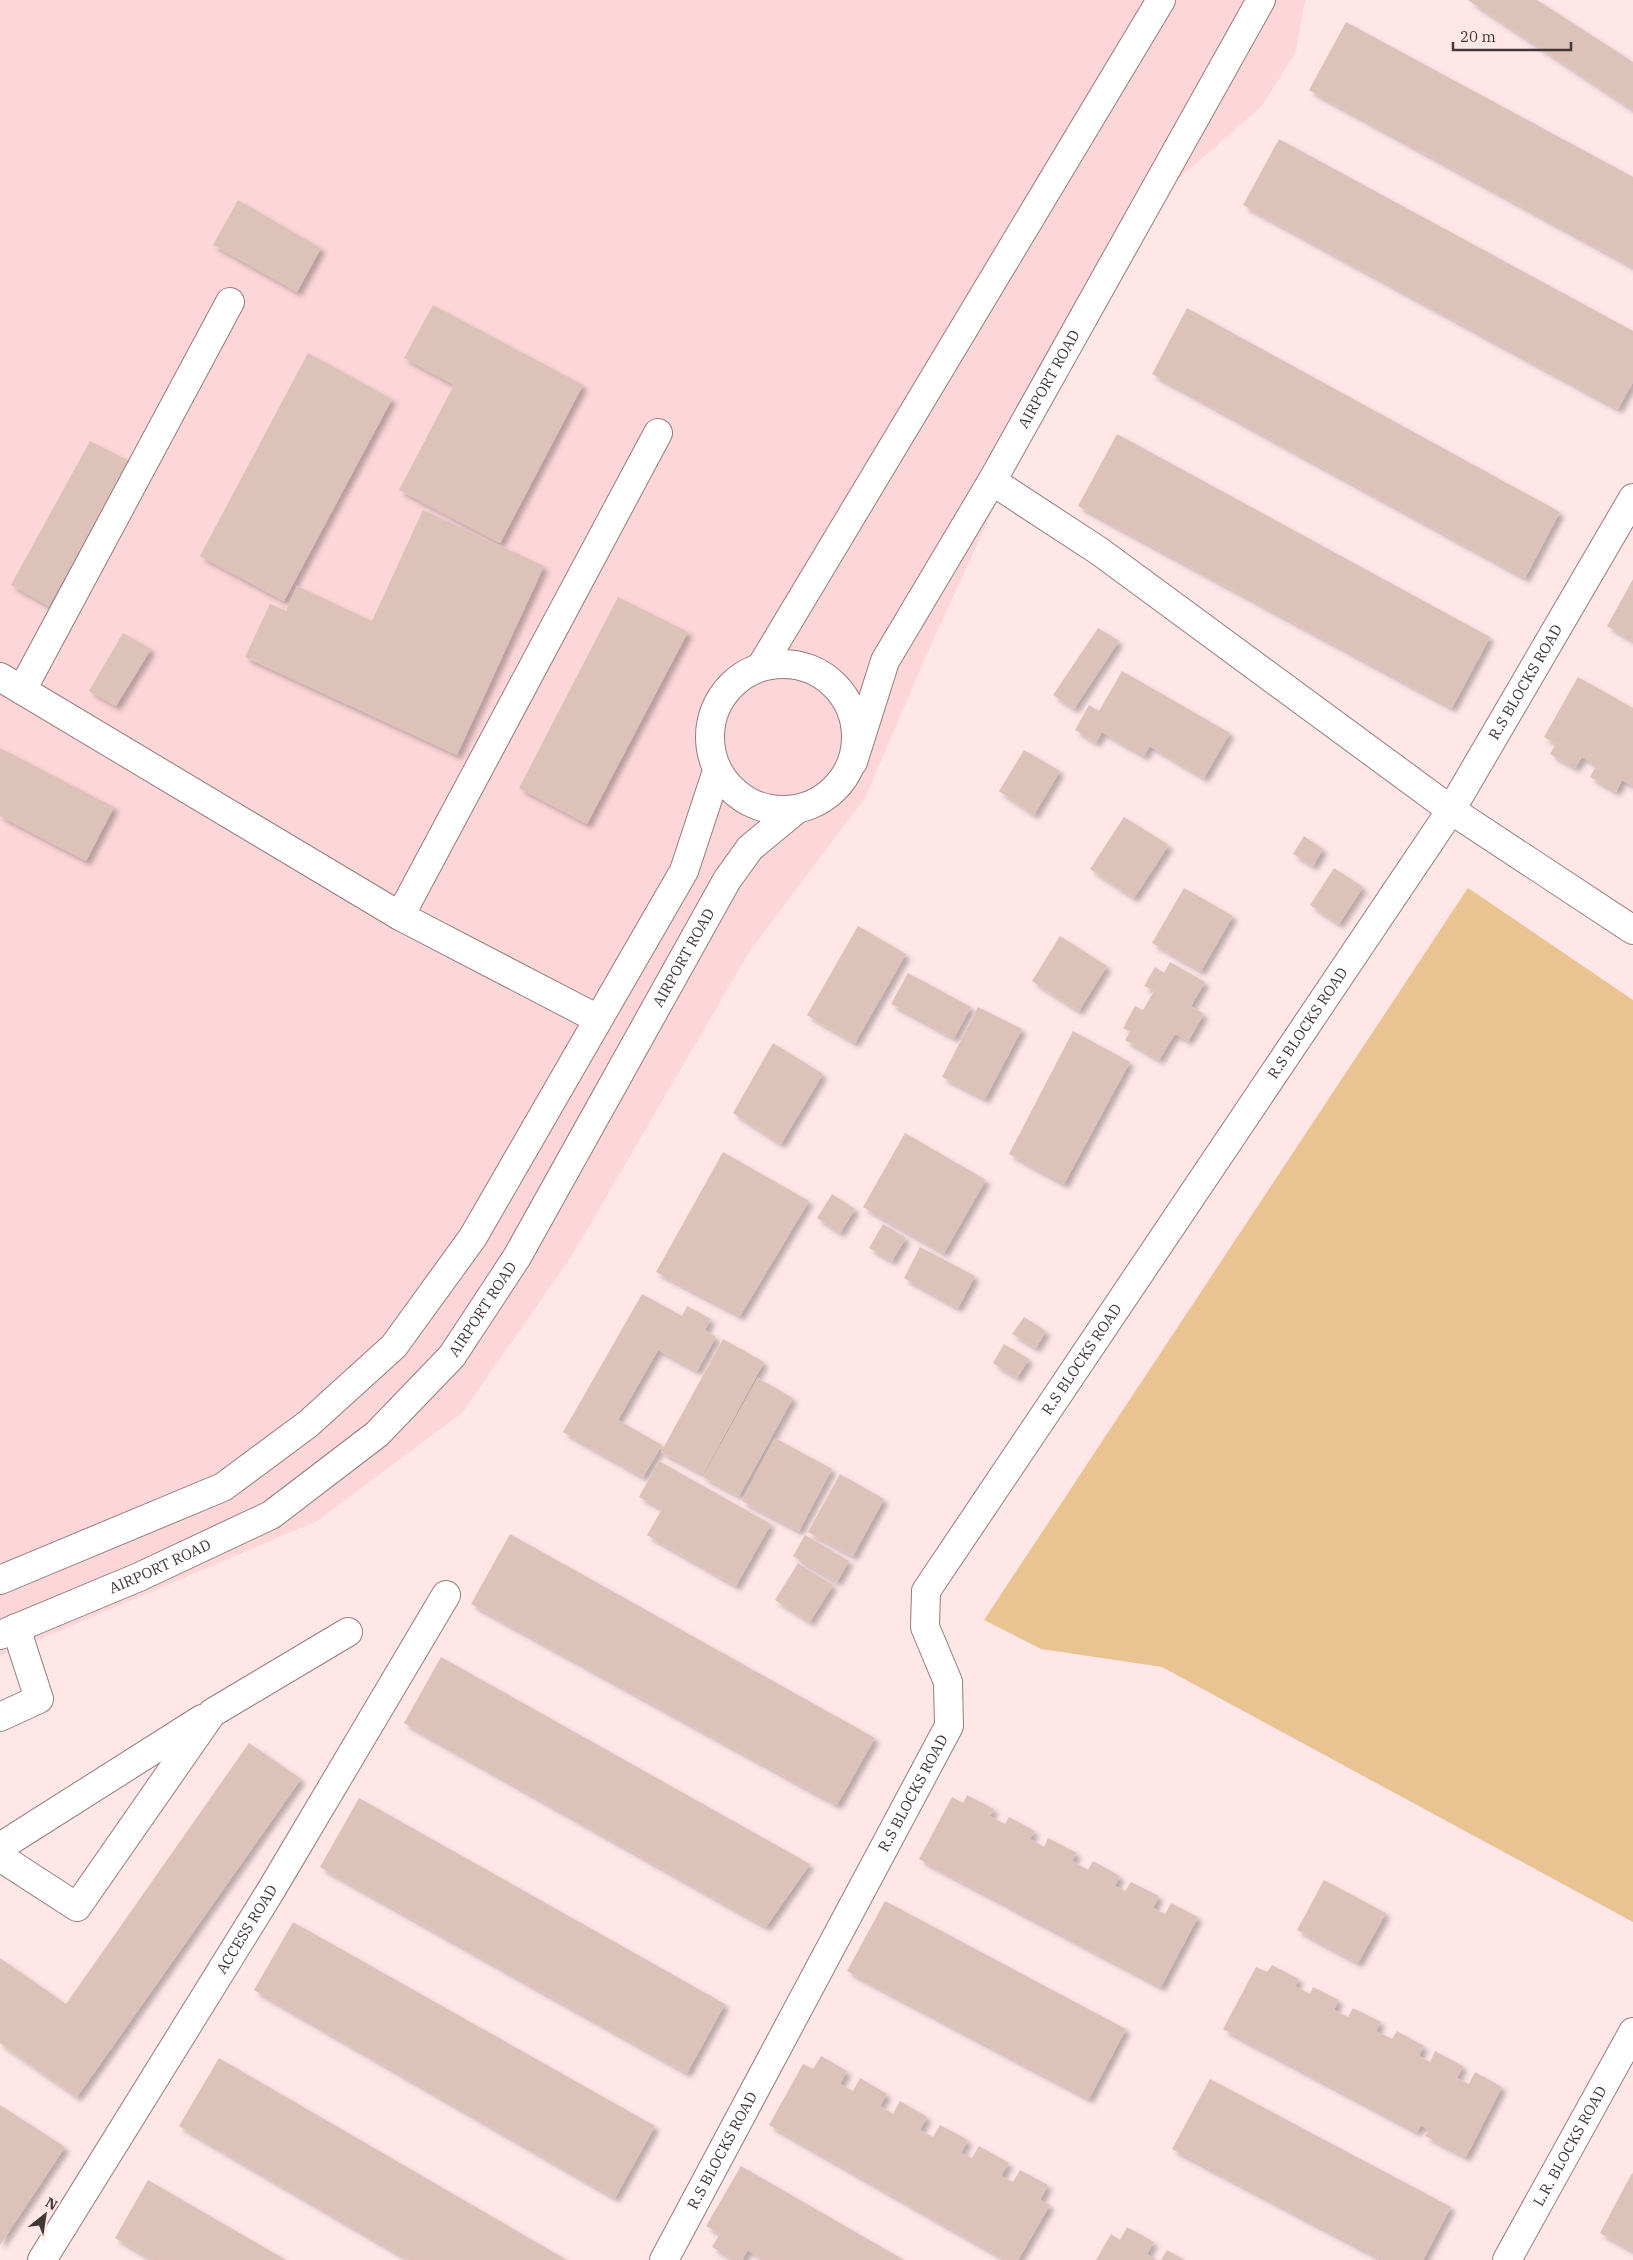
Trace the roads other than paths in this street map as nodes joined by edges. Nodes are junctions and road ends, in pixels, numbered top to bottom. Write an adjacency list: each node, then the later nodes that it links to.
1 (1161, 0): 7 (main road)
2 (1261, 0): 5 (main road, AIRPORT ROAD)
3 (230, 302): 8 (main road)
4 (658, 433): 13 (main road)
5 (992, 481): 9 (main road, AIRPORT ROAD); 12 (main road)
6 (1633, 498): 12 (main road, R.S BLOCKS ROAD)
7 (762, 665): 9 (main road); 10 (main road)
8 (11, 683): 13 (main road)
9 (853, 762): 11 (main road)
10 (717, 771): 11 (main road); 15 (main road)
11 (796, 810): 18 (main road, AIRPORT ROAD)
12 (1451, 810): 14 (main road); 26 (main road, R.S BLOCKS ROAD)
13 (400, 916): 15 (main road)
14 (1633, 930)
15 (598, 1019): 16 (main road)
16 (0, 1580)
17 (446, 1595): 25 (main road, ACCESS ROAD)
18 (8, 1632): 21 (main road)
19 (348, 1632): 20 (main road)
20 (212, 1713): 22 (main road); 23 (main road)
21 (0, 1717)
22 (0, 1847)
23 (0, 1857)
24 (1633, 2032): 27 (main road, L.R. BLOCKS ROAD)
25 (42, 2260)
26 (664, 2260)
27 (1507, 2260)

